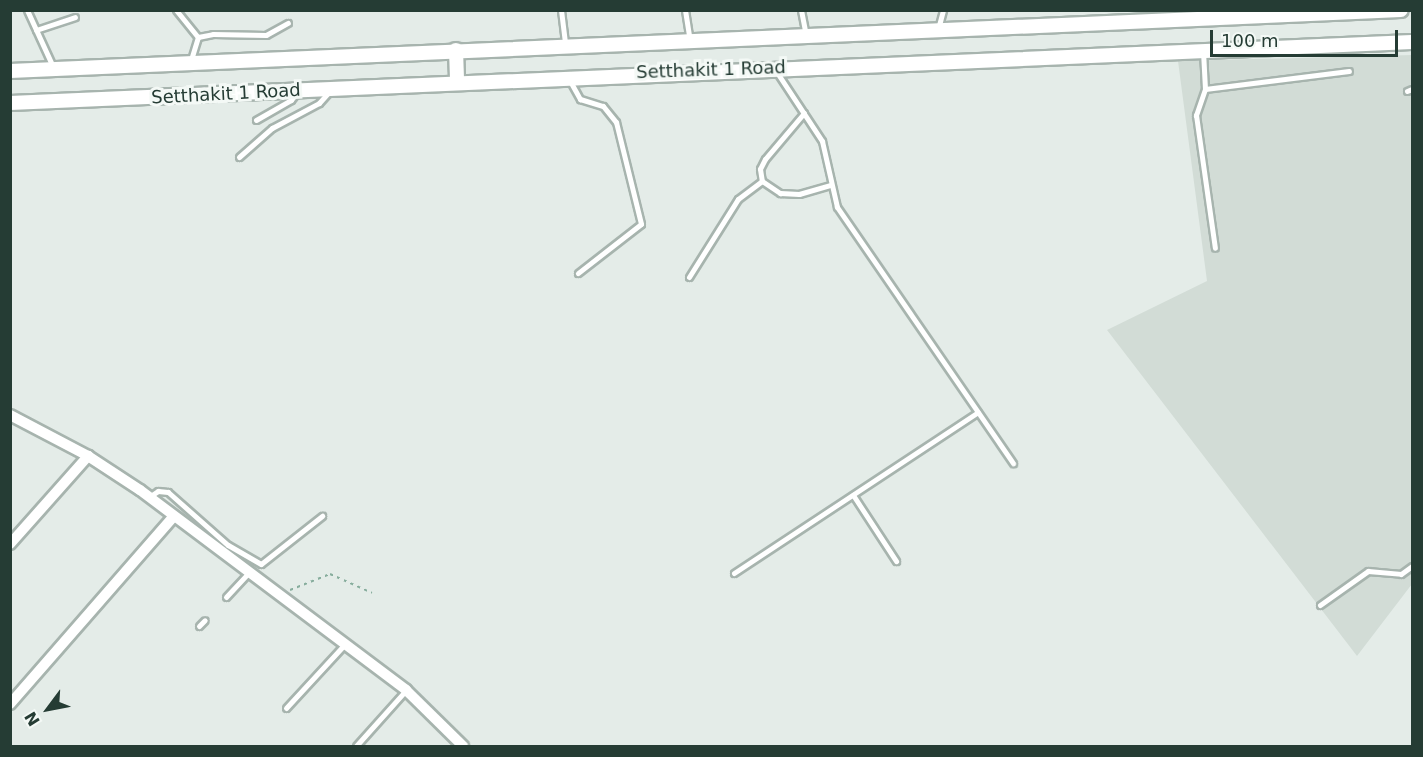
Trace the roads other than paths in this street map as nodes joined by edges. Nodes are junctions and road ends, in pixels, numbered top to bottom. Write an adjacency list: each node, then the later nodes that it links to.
1 (27, 10): 12 (lane)
2 (176, 10): 14 (lane)
3 (561, 10): 17 (lane)
4 (685, 10): 15 (lane)
5 (801, 10): 13 (lane)
6 (943, 10): 11 (lane)
7 (1401, 10): 8 (main road, Setthakit 1 Road)
8 (1320, 12): 11 (main road, Setthakit 1 Road)
9 (75, 17): 12 (lane)
10 (288, 23): 14 (lane)
11 (938, 29): 13 (main road, Setthakit 1 Road)
12 (36, 30): 22 (lane)
13 (806, 35): 15 (main road, Setthakit 1 Road)
14 (198, 37): 20 (lane)
15 (690, 40): 17 (main road, Setthakit 1 Road)
16 (1413, 42): 19 (main road, Setthakit 1 Road)
17 (565, 45): 18 (main road, Setthakit 1 Road)
18 (456, 50): 20 (main road, Setthakit 1 Road); 26 (main road)
19 (1203, 50): 21 (main road, Setthakit 1 Road); 27 (lane)
20 (190, 65): 22 (main road, Setthakit 1 Road)
21 (774, 68): 25 (main road, Setthakit 1 Road); 31 (lane)
22 (55, 70): 23 (main road, Setthakit 1 Road)
23 (10, 71)
24 (1349, 71): 27 (lane)
25 (568, 76): 26 (main road, Setthakit 1 Road); 37 (lane)
26 (457, 82): 28 (main road, Setthakit 1 Road)
27 (1205, 88): 36 (lane)
28 (331, 89): 29 (main road, Setthakit 1 Road); 33 (lane)
29 (298, 91): 30 (main road, Setthakit 1 Road); 32 (lane)
30 (10, 103)
31 (804, 113): 34 (lane); 35 (lane)
32 (256, 120)
33 (239, 157)
34 (762, 181): 35 (lane); 38 (lane)
35 (831, 185): 39 (lane)
36 (1215, 248)
37 (578, 273)
38 (689, 277)
39 (978, 412): 42 (lane); 43 (lane)
40 (10, 415): 41 (street)
41 (88, 456): 44 (street); 47 (street)
42 (1013, 463)
43 (853, 495): 48 (lane); 51 (lane)
44 (149, 497): 45 (street); 46 (lane)
45 (174, 516): 50 (street); 58 (street)
46 (322, 516)
47 (10, 544)
48 (896, 561)
49 (1413, 566): 53 (lane)
50 (249, 572): 52 (lane); 56 (street)
51 (734, 573)
52 (226, 597)
53 (1320, 605)
54 (205, 620): 55 (lane)
55 (199, 626)
56 (345, 644): 57 (street); 59 (lane)
57 (406, 690): 60 (lane); 61 (street)
58 (10, 704)
59 (286, 708)
60 (356, 747)
61 (463, 747)

